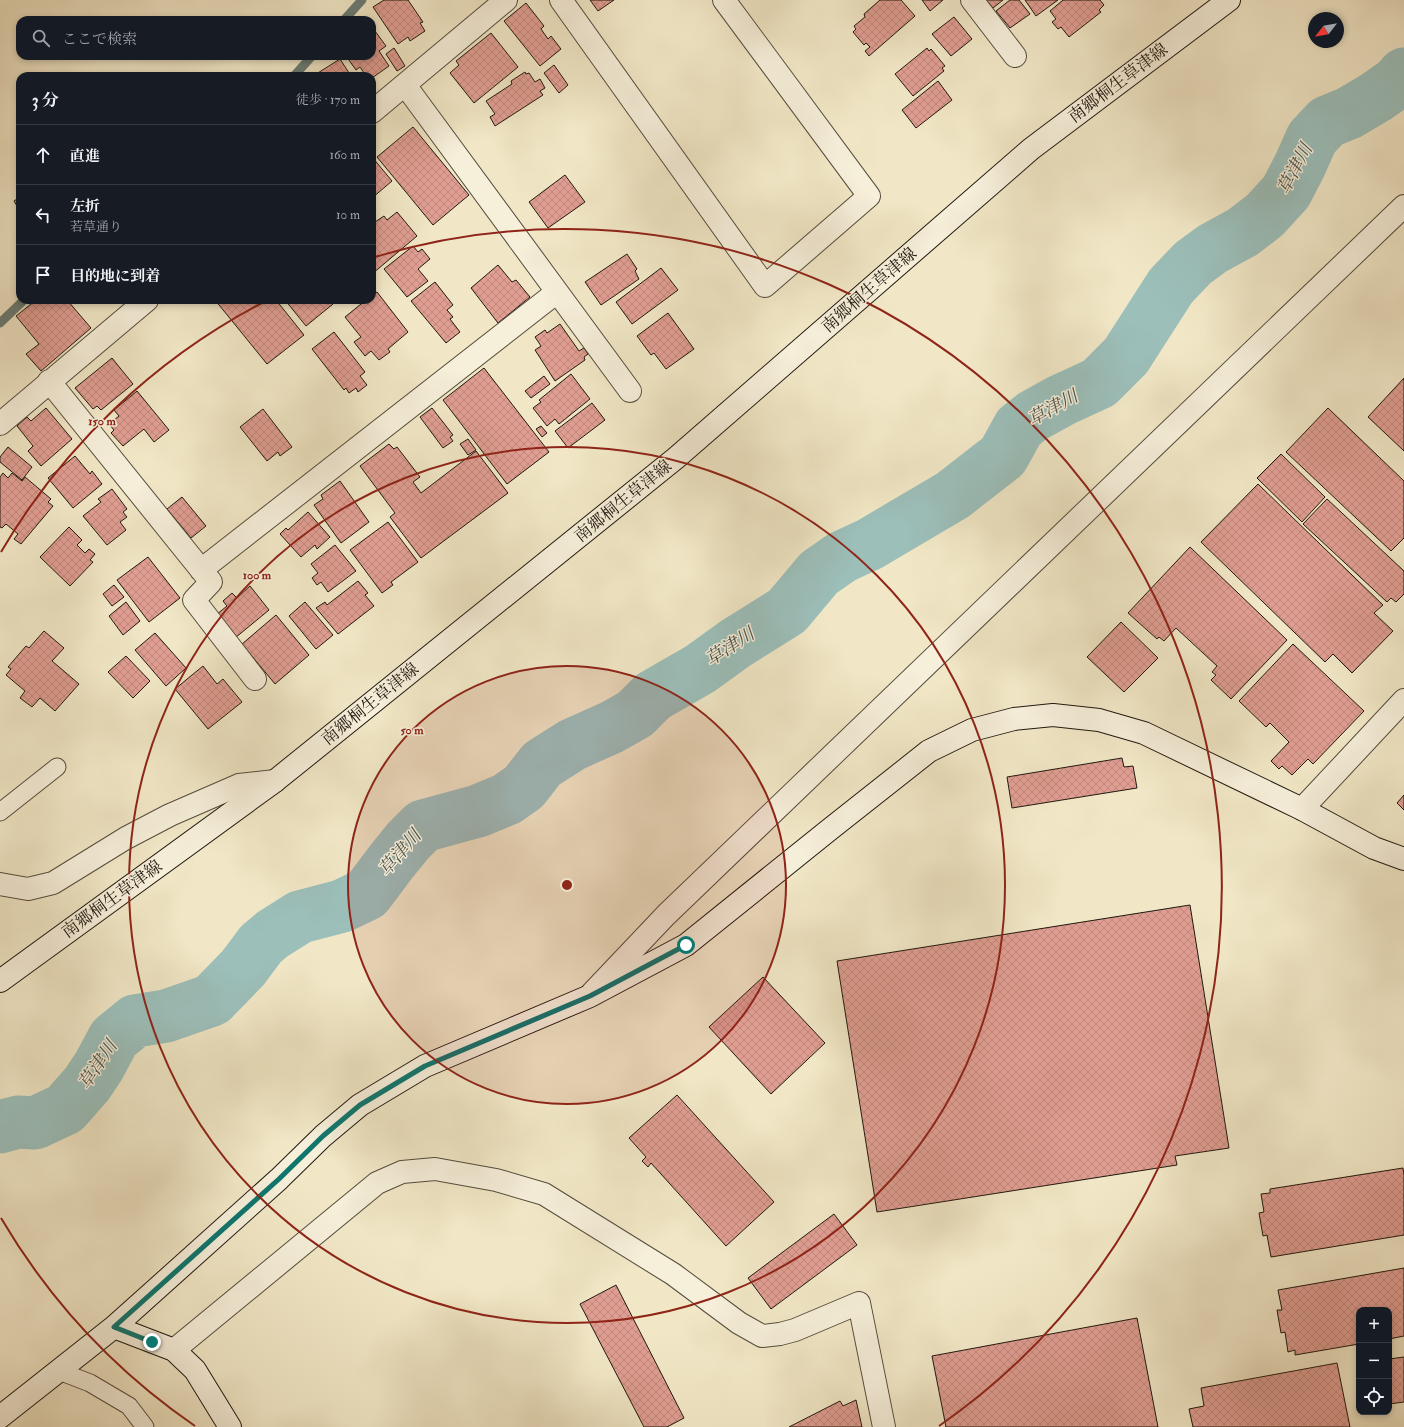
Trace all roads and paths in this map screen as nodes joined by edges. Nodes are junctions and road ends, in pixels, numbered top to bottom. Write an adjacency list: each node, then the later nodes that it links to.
1 (506, 0): 7 (street)
2 (561, 0): 3 (street)
3 (724, 0)
4 (972, 0): 6 (street)
5 (1229, 0): 19 (street, 南郷桐生草津線)
6 (1015, 56)
7 (405, 85): 8 (street); 10 (street)
8 (376, 109)
9 (1404, 206): 25 (street)
10 (557, 292): 13 (street); 15 (street)
11 (142, 304): 12 (street)
12 (49, 381): 14 (street); 15 (street)
13 (630, 391)
14 (0, 424)
15 (201, 570): 16 (street)
16 (255, 679)
17 (1404, 700): 20 (street)
18 (57, 767): 21 (lane)
19 (275, 781): 23 (street); 24 (street, 南郷桐生草津線)
20 (1302, 809): 22 (street); 25 (street)
21 (0, 812)
22 (1404, 859)
23 (0, 884)
24 (0, 981)
25 (590, 996): 26 (street)
26 (114, 1327): 27 (street); 28 (street)
27 (174, 1350): 31 (street); 32 (street)
28 (59, 1371): 29 (street); 30 (lane)
29 (0, 1417)
30 (145, 1427)
31 (230, 1427)
32 (884, 1427)

